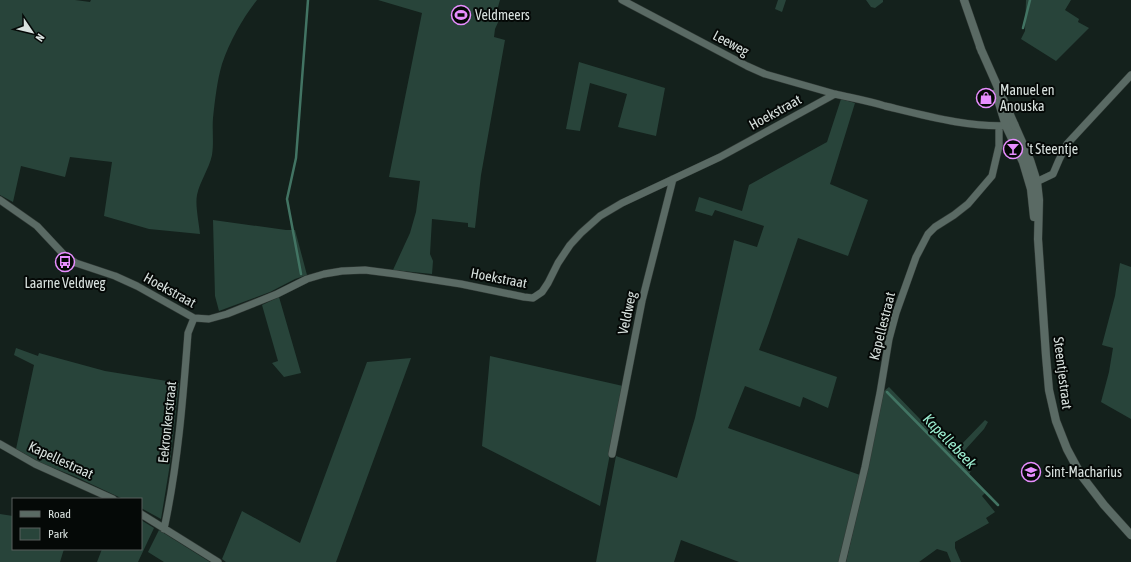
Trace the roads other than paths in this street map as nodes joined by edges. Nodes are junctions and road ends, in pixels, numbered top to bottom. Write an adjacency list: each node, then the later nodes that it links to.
1 (622, 0): 4 (street, Leeweg)
2 (964, 0): 5 (street, Steentjestraat)
3 (1131, 74): 7 (street)
4 (835, 94): 5 (street); 6 (street, Hoekstraat)
5 (1007, 126): 7 (street, Steentjestraat); 17 (street, Kapellestraat)
6 (673, 179): 9 (street, Hoekstraat); 11 (street, Veldweg)
7 (1034, 183): 15 (street, Steentjestraat)
8 (0, 200): 9 (street, Hoekstraat)
9 (194, 318): 14 (street, Eekronkerstraat)
10 (0, 444): 12 (street, Kapellestraat)
11 (612, 454)
12 (111, 498)
13 (142, 515): 14 (street)
14 (164, 529): 16 (street)
15 (1131, 535)
16 (218, 562)
17 (842, 562)

